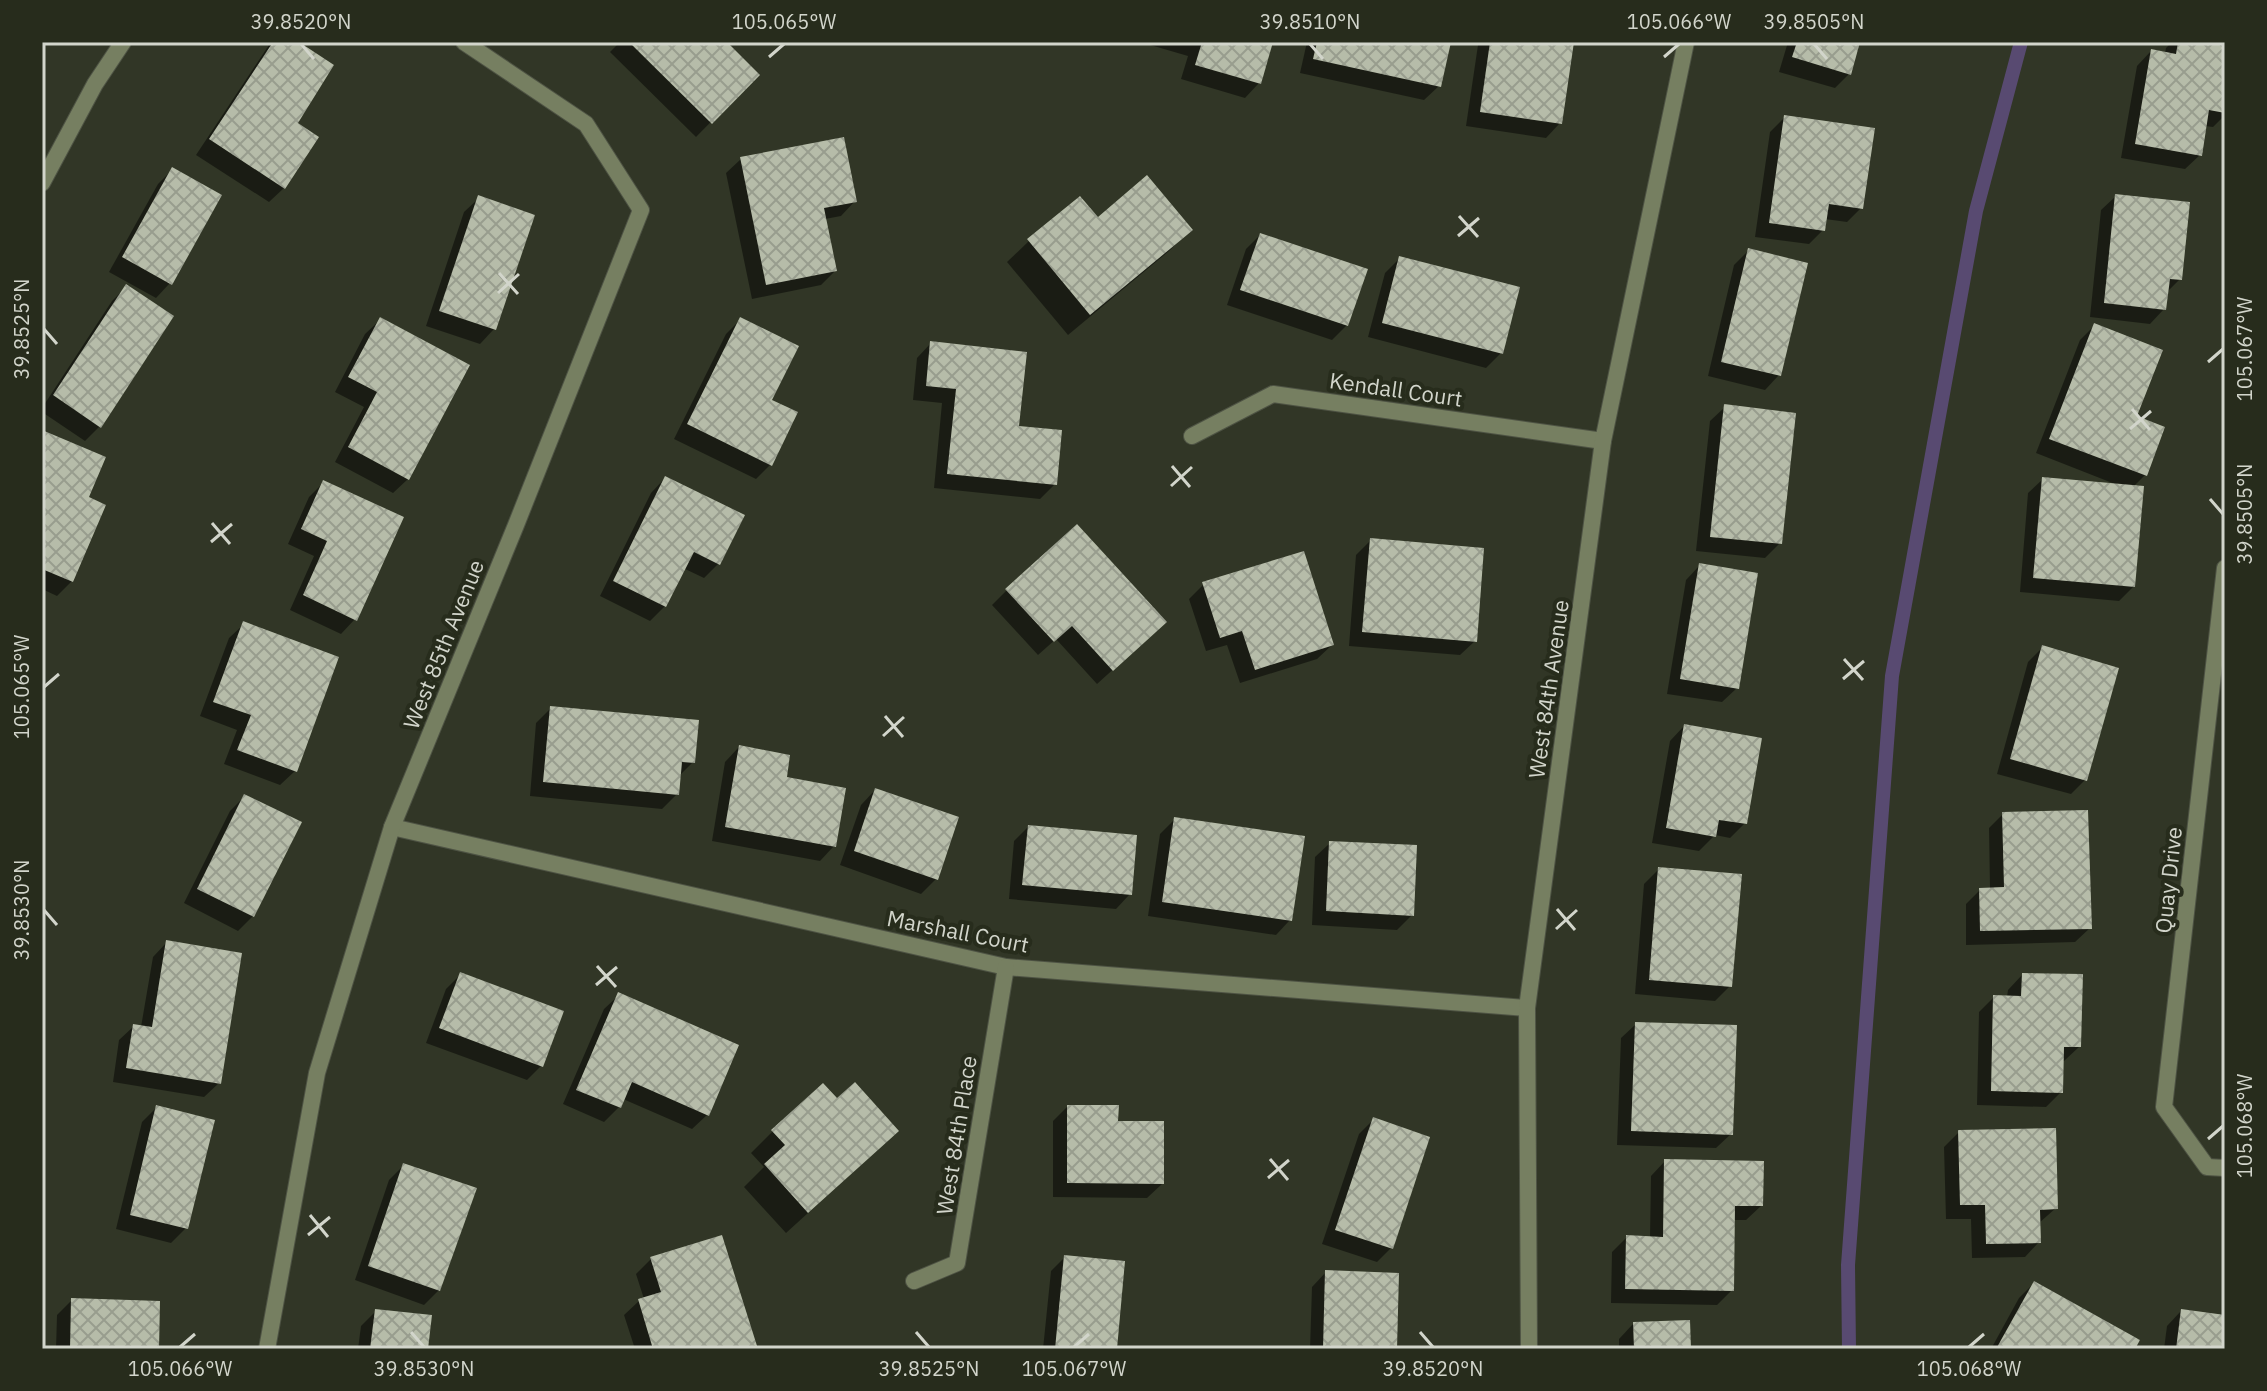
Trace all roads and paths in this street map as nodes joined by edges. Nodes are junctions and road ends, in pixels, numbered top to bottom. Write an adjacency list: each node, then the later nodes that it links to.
1 (123, 42): 4 (street)
2 (464, 42): 8 (street, West 85th Avenue)
3 (1686, 42): 6 (street, West 84th Avenue)
4 (42, 183)
5 (1192, 436): 6 (street, Kendall Court)
6 (1603, 441): 10 (street, West 84th Avenue)
7 (2225, 568): 11 (street, Quay Drive)
8 (392, 827): 9 (street, Marshall Court); 13 (street, West 85th Avenue)
9 (1006, 967): 10 (street, Marshall Court); 12 (street, West 84th Place)
10 (1527, 1008): 14 (street, West 84th Avenue)
11 (2225, 1168)
12 (914, 1281)
13 (267, 1349)
14 (1529, 1349)

